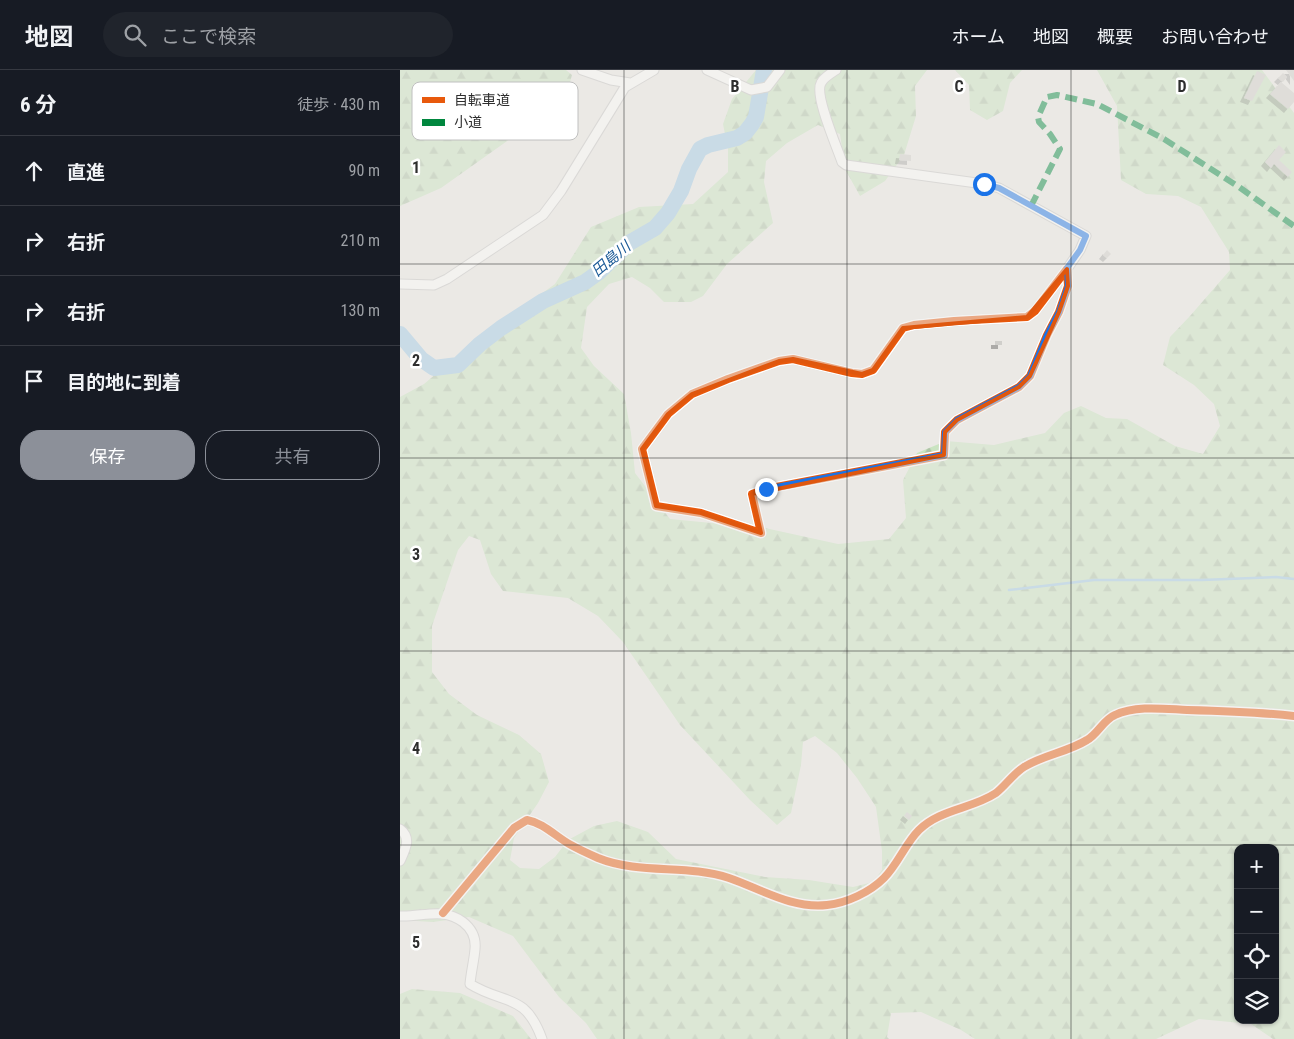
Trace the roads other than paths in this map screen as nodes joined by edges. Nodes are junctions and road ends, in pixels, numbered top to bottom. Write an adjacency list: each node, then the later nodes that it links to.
1 (582, 70): 6 (street)
2 (654, 70): 6 (street)
3 (707, 70): 4 (street)
4 (780, 70)
5 (836, 70): 7 (street)
6 (630, 83): 8 (street)
7 (1067, 268): 7 (street)
8 (400, 284)
9 (1294, 716): 12 (street)
10 (400, 829): 11 (street)
11 (400, 861)
12 (444, 913): 13 (street); 14 (street)
13 (400, 916)
14 (542, 1039)

